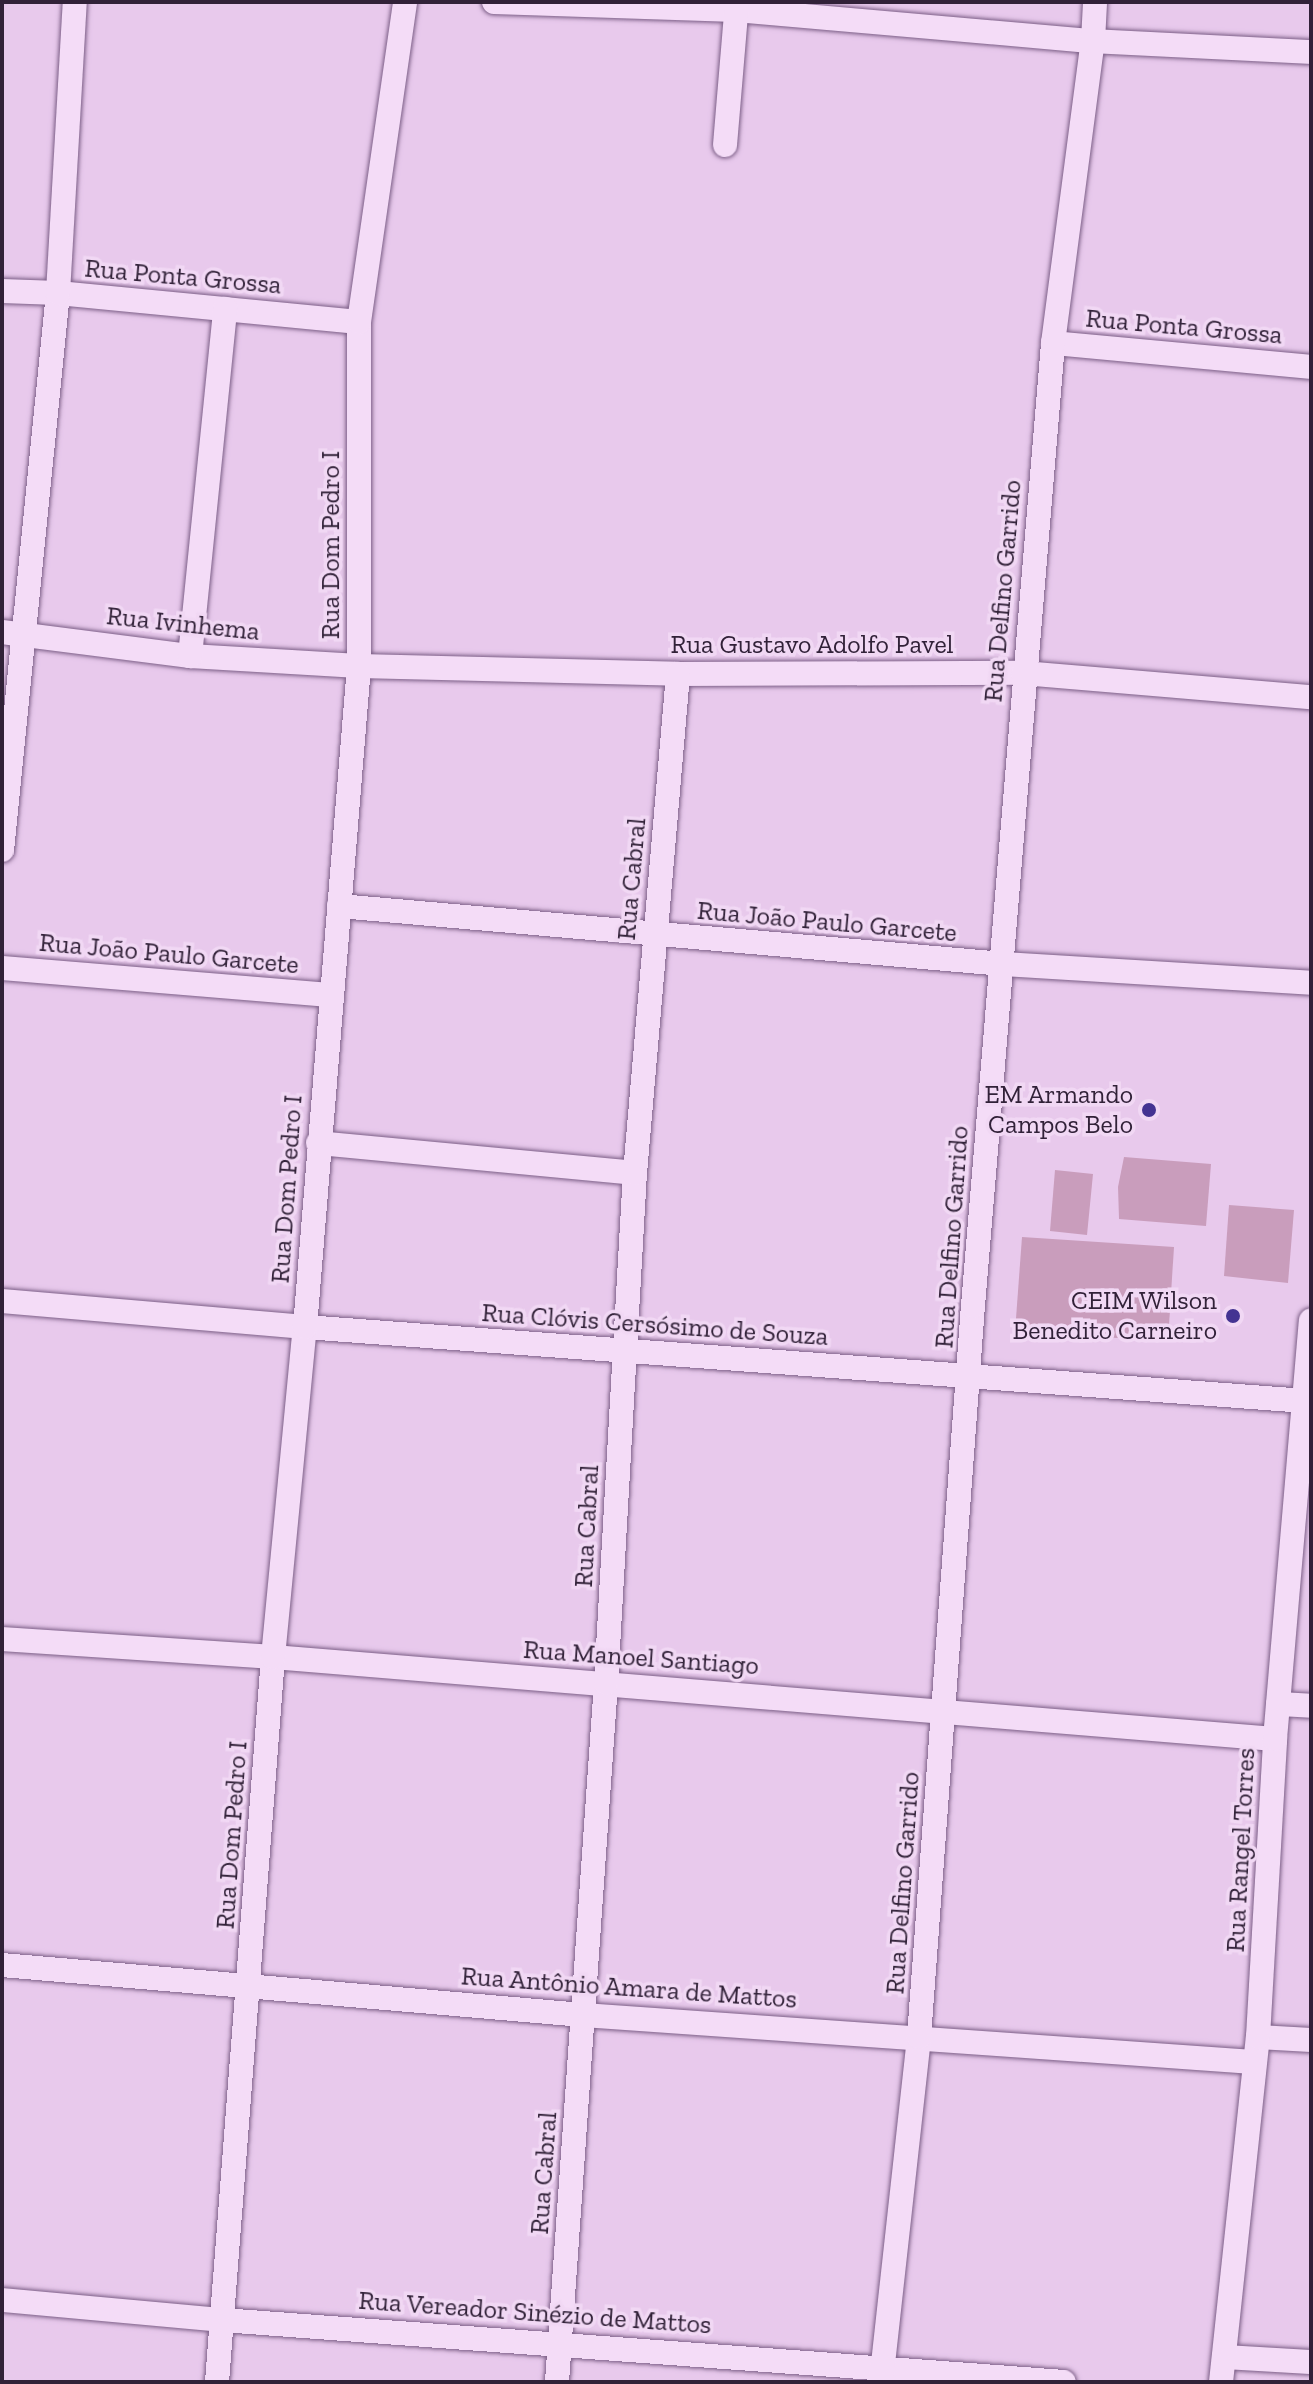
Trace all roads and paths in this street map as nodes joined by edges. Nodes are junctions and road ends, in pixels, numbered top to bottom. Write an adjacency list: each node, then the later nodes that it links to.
1 (75, 2): 10 (street)
2 (405, 2): 12 (street, Rua Dom Pedro I)
3 (494, 2): 5 (street)
4 (1095, 2): 6 (street, Rua Delfino Garrido)
5 (736, 6): 6 (street); 8 (street)
6 (1093, 41): 7 (street); 13 (street, Rua Delfino Garrido)
7 (1311, 52)
8 (725, 145)
9 (2, 291): 10 (street, Rua Ponta Grossa)
10 (58, 293): 11 (street, Rua Ponta Grossa); 15 (street)
11 (225, 309): 12 (street, Rua Ponta Grossa); 16 (street)
12 (359, 322): 17 (street, Rua Dom Pedro I)
13 (1053, 343): 14 (street, Rua Ponta Grossa); 18 (street, Rua Delfino Garrido)
14 (1311, 367)
15 (12, 632): 16 (street, Rua Ivinhema); 21 (street)
16 (190, 656): 17 (street, Rua Ivinhema)
17 (359, 666): 19 (street, Rua Gustavo Adolfo Pavel); 22 (street, Rua Dom Pedro I)
18 (1023, 673): 19 (street, Rua Gustavo Adolfo Pavel); 20 (street, Rua Gustavo Adolfo Pavel); 24 (street, Rua Delfino Garrido)
19 (678, 674): 23 (street, Rua Cabral)
20 (1311, 697)
21 (2, 850)
22 (339, 906): 23 (street, Rua João Paulo Garcete); 27 (street, Rua Dom Pedro I)
23 (654, 936): 24 (street, Rua João Paulo Garcete); 29 (street, Rua Cabral)
24 (1003, 964): 26 (street, Rua João Paulo Garcete); 34 (street, Rua Delfino Garrido)
25 (2, 968): 27 (street, Rua João Paulo Garcete)
26 (1311, 983)
27 (330, 995): 28 (street, Rua Dom Pedro I)
28 (318, 1143): 29 (street); 31 (street, Rua Dom Pedro I)
29 (635, 1173): 33 (street, Rua Cabral)
30 (2, 1301): 31 (street, Rua Clóvis Cersósimo de Souza)
31 (305, 1327): 33 (street, Rua Clóvis Cersósimo de Souza); 37 (street, Rua Dom Pedro I)
32 (1310, 1338): 35 (street, Rua Rangel Torres)
33 (625, 1351): 34 (street, Rua Clóvis Cersósimo de Souza); 38 (street, Rua Cabral)
34 (970, 1377): 35 (street, Rua Clóvis Cersósimo de Souza); 41 (street, Rua Delfino Garrido)
35 (1305, 1401): 39 (street, Rua Rangel Torres)
36 (2, 1639): 37 (street, Rua Manoel Santiago)
37 (273, 1657): 38 (street, Rua Manoel Santiago); 44 (street, Rua Dom Pedro I)
38 (606, 1683): 41 (street, Rua Manoel Santiago); 45 (street, Rua Cabral)
39 (1278, 1704): 40 (street); 42 (street, Rua Rangel Torres)
40 (1311, 1706)
41 (944, 1710): 42 (street, Rua Manoel Santiago); 46 (street, Rua Delfino Garrido)
42 (1275, 1739): 48 (street, Rua Rangel Torres)
43 (2, 1965): 44 (street, Rua Antônio Amara de Mattos)
44 (249, 1984): 45 (street, Rua Antônio Amara de Mattos); 50 (street, Rua Dom Pedro I)
45 (583, 2015): 46 (street, Rua Antônio Amara de Mattos); 51 (street, Rua Cabral)
46 (919, 2037): 48 (street, Rua Antônio Amara de Mattos); 54 (street, Rua Delfino Garrido)
47 (1311, 2040): 48 (street, Rua Antônio Amara de Mattos)
48 (1255, 2050): 52 (street, Rua Rangel Torres)
49 (2, 2300): 50 (street, Rua Vereador Sinézio de Mattos)
50 (222, 2320): 51 (street, Rua Vereador Sinézio de Mattos); 55 (street, Rua Dom Pedro I)
51 (561, 2343): 54 (street, Rua Vereador Sinézio de Mattos); 56 (street, Rua Cabral)
52 (1224, 2357): 53 (street); 58 (street, Rua Rangel Torres)
53 (1311, 2362)
54 (882, 2374): 57 (street, Rua Vereador Sinézio de Mattos)
55 (217, 2382)
56 (557, 2382)
57 (1064, 2382)
58 (1221, 2382)

